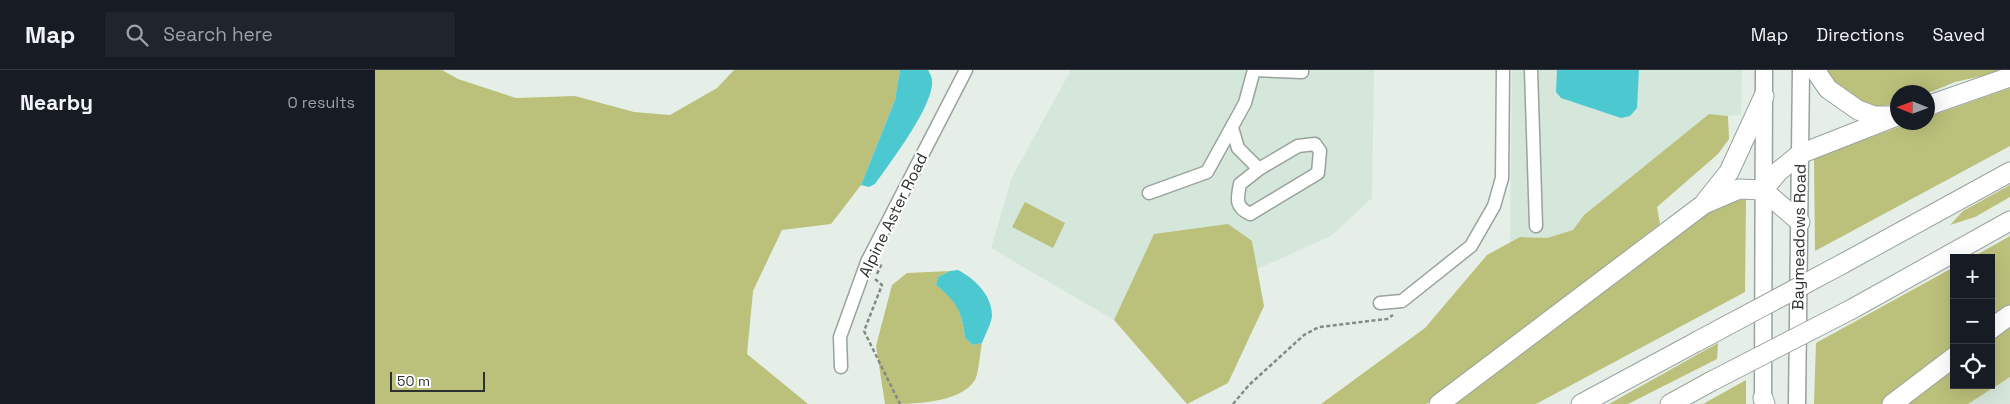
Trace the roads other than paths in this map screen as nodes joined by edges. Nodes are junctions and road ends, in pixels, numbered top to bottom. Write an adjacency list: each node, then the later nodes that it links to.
1 (967, 70): 28 (street, Alpine Aster Road)
2 (1254, 70): 3 (street); 14 (street)
3 (1302, 70)
4 (1503, 70): 24 (street)
5 (1531, 70): 23 (street)
6 (1764, 70): 10 (main road)
7 (1801, 70): 15 (main road, Baymeadows Road)
8 (1815, 70): 12 (highway)
9 (2010, 77): 11 (highway)
10 (1764, 96): 18 (main road); 20 (highway)
11 (1935, 103)
12 (1890, 116)
13 (1890, 119): 15 (highway)
14 (1232, 128): 16 (street); 19 (street)
15 (1800, 154): 18 (highway); 21 (main road, Baymeadows Road)
16 (1259, 169): 16 (street)
17 (2010, 172): 31 (highway, bridge)
18 (1763, 190): 20 (highway); 21 (highway); 29 (main road)
19 (1149, 193)
20 (1704, 204): 30 (highway)
21 (1800, 222): 33 (main road, Baymeadows Road)
22 (2010, 222): 32 (highway, bridge)
23 (1536, 226)
24 (1380, 303)
25 (2010, 315): 26 (highway)
26 (1995, 326)
27 (1950, 360): 34 (highway)
28 (841, 367)
29 (1763, 402)
30 (1439, 404)
31 (1581, 404)
32 (1671, 404)
33 (1797, 404)
34 (1892, 404)

